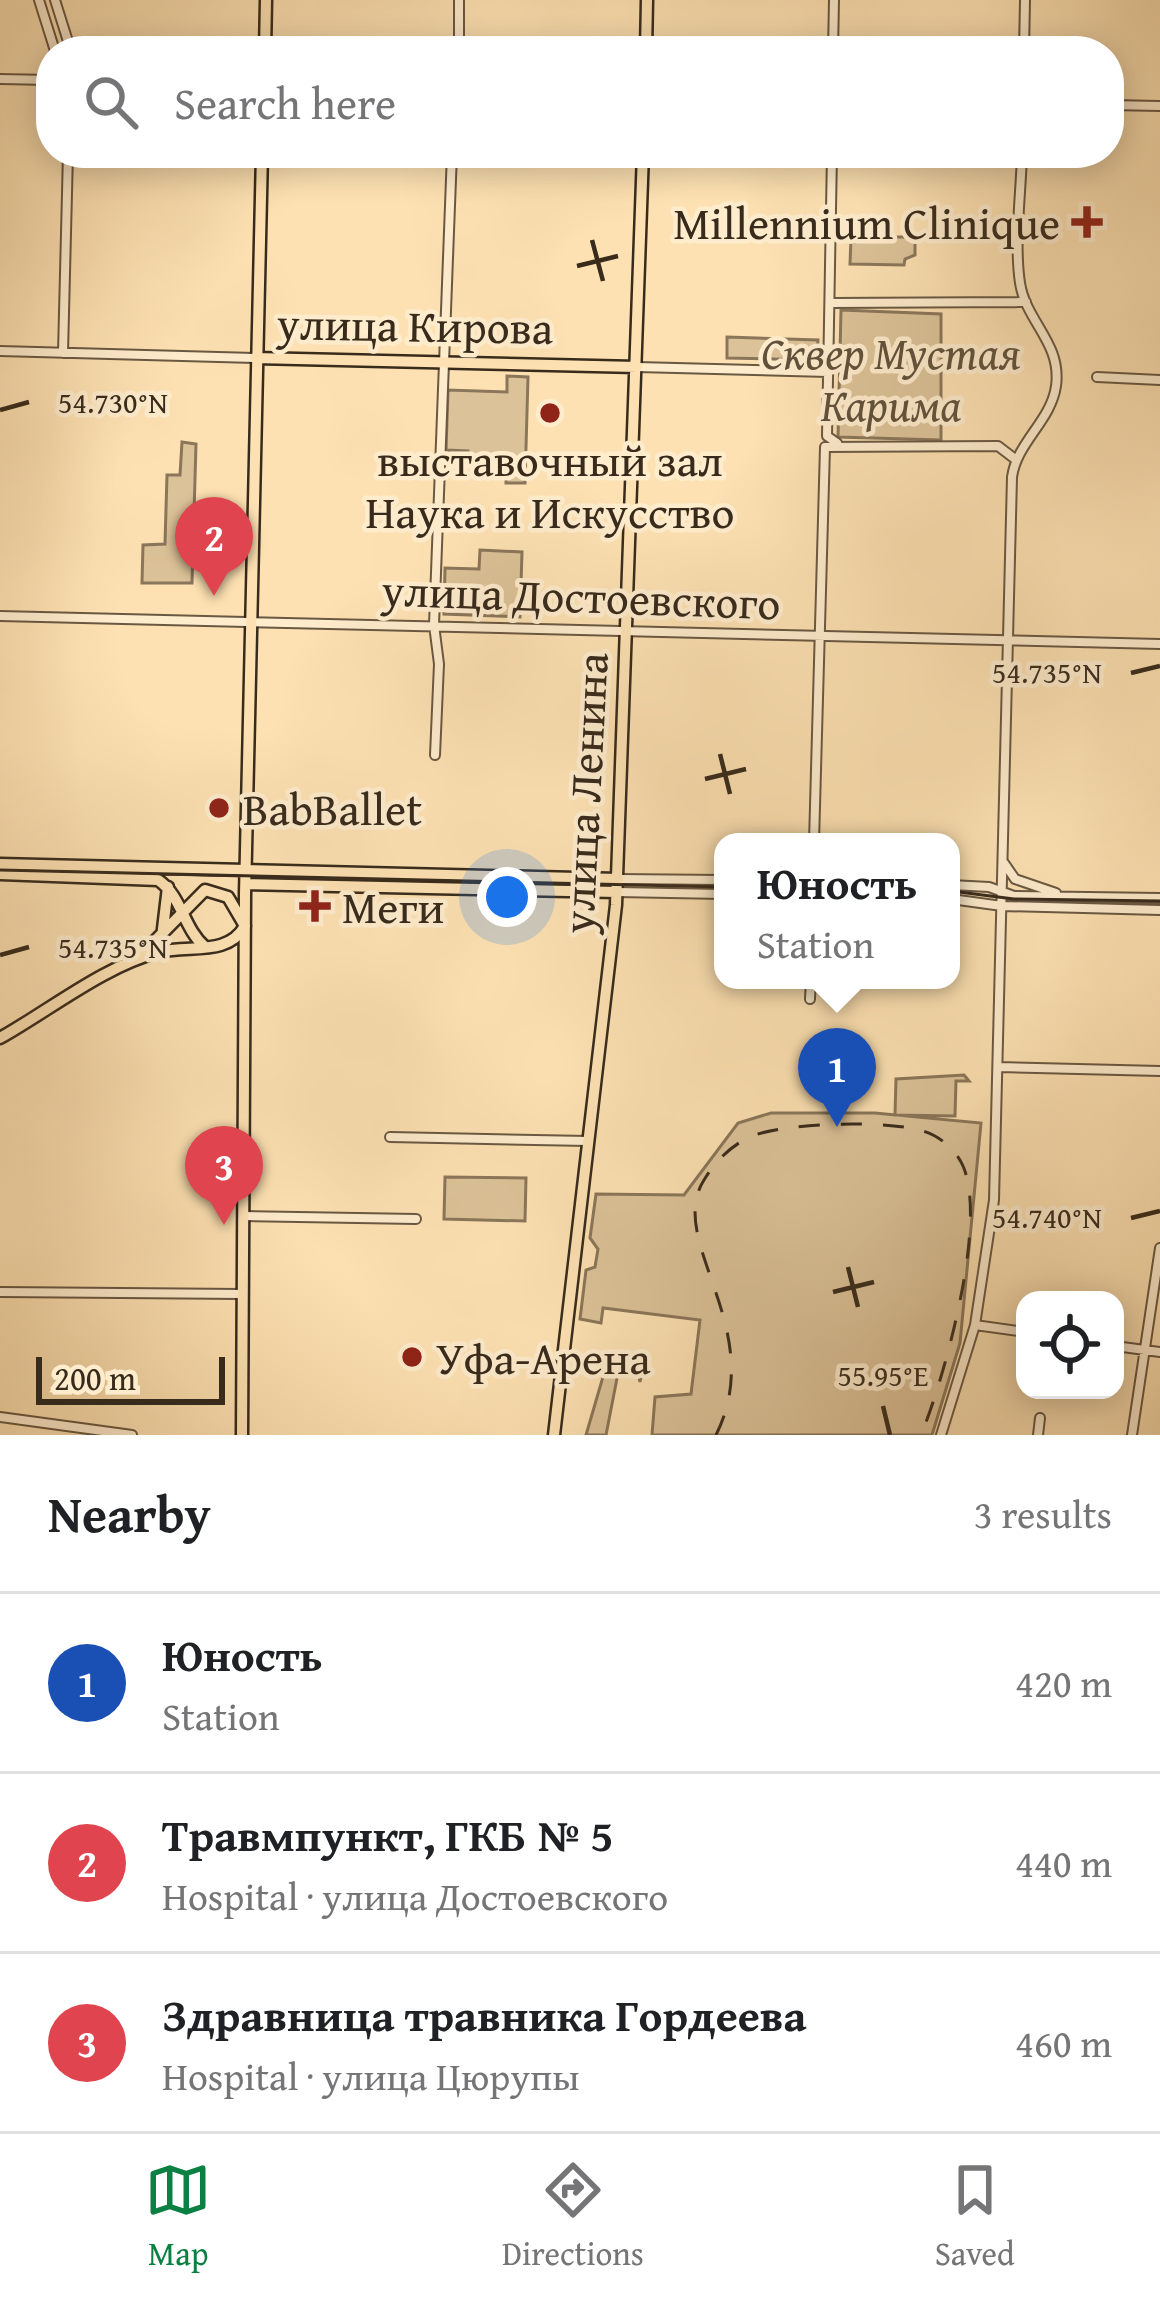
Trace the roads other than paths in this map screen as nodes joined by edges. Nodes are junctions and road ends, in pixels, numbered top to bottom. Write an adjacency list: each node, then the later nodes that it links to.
1 (39, 0): 8 (street)
2 (55, 0): 9 (street)
3 (266, 0): 10 (main road)
4 (459, 0): 11 (street)
5 (646, 0): 12 (main road)
6 (833, 0): 13 (street)
7 (1025, 0): 14 (street)
8 (50, 36)
9 (66, 36)
10 (265, 36)
11 (459, 36)
12 (646, 36)
13 (832, 36)
14 (1024, 36)
15 (0, 79): 16 (street)
16 (36, 80)
17 (1124, 105): 18 (street)
18 (1160, 106)
19 (68, 168): 28 (street)
20 (261, 168): 29 (main road)
21 (451, 168): 30 (street)
22 (643, 168): 31 (main road, улица Ленина)
23 (832, 168): 26 (street)
24 (1022, 168): 25 (street)
25 (1026, 302): 26 (street); 36 (street)
26 (830, 303): 32 (street)
27 (0, 351): 28 (street, улица Кирова)
28 (62, 353): 29 (street, улица Кирова)
29 (255, 358): 30 (main road, улица Кирова); 38 (main road)
30 (445, 361): 31 (main road, улица Кирова); 39 (street)
31 (637, 367): 32 (street, улица Кирова); 40 (main road, улица Ленина)
32 (828, 372): 35 (street)
33 (1097, 377): 34 (street)
34 (1160, 380)
35 (838, 444): 36 (street); 41 (street)
36 (1016, 459): 42 (street)
37 (0, 616): 38 (street, улица Достоевского)
38 (253, 620): 39 (street, улица Достоевского); 49 (main road)
39 (434, 625): 40 (street, улица Достоевского); 44 (street)
40 (630, 630): 41 (street, улица Достоевского); 53 (main road, улица Ленина)
41 (819, 635): 42 (street, улица Достоевского); 45 (street)
42 (1006, 640): 43 (street, улица Достоевского); 46 (street)
43 (1160, 644)
44 (435, 754)
45 (814, 833)
46 (1004, 863): 57 (street); 58 (street)
47 (0, 865): 48 (main road)
48 (203, 868): 49 (main road); 63 (main road)
49 (248, 869): 52 (main road); 53 (main road)
50 (0, 874): 55 (main road)
51 (714, 880): 53 (street)
52 (247, 884): 53 (main road); 64 (main road)
53 (617, 885): 56 (street); 76 (main road, улица Ленина)
54 (960, 886): 57 (street)
55 (168, 887): 63 (main road); 65 (main road)
56 (714, 893)
57 (1008, 894): 58 (street); 61 (street)
58 (1069, 897): 59 (street)
59 (1160, 898)
60 (960, 900): 61 (street)
61 (1002, 906): 62 (street); 73 (street)
62 (1160, 910)
63 (182, 911): 64 (main road); 65 (main road); 66 (main road)
64 (245, 926): 67 (main road); 69 (main road)
65 (161, 937): 68 (main road)
66 (205, 947): 67 (main road); 68 (main road)
67 (219, 947): 69 (main road)
68 (137, 959): 72 (main road)
69 (246, 961): 77 (main road)
70 (811, 989): 71 (street)
71 (810, 999)
72 (0, 1038)
73 (999, 1067): 74 (street); 82 (street)
74 (1160, 1071)
75 (390, 1137): 76 (street)
76 (588, 1141): 91 (main road, улица Ленина)
77 (243, 1216): 78 (street); 81 (main road)
78 (416, 1219)
79 (1160, 1248): 85 (street)
80 (0, 1292): 81 (street)
81 (242, 1294): 90 (main road)
82 (975, 1324): 83 (street); 92 (street)
83 (1016, 1331)
84 (1124, 1347): 85 (street)
85 (1141, 1350): 86 (street); 94 (street)
86 (1160, 1352)
87 (0, 1418): 89 (street)
88 (1040, 1418): 93 (street)
89 (132, 1435)
90 (242, 1435)
91 (554, 1435)
92 (941, 1435)
93 (1038, 1435)
94 (1132, 1435)

